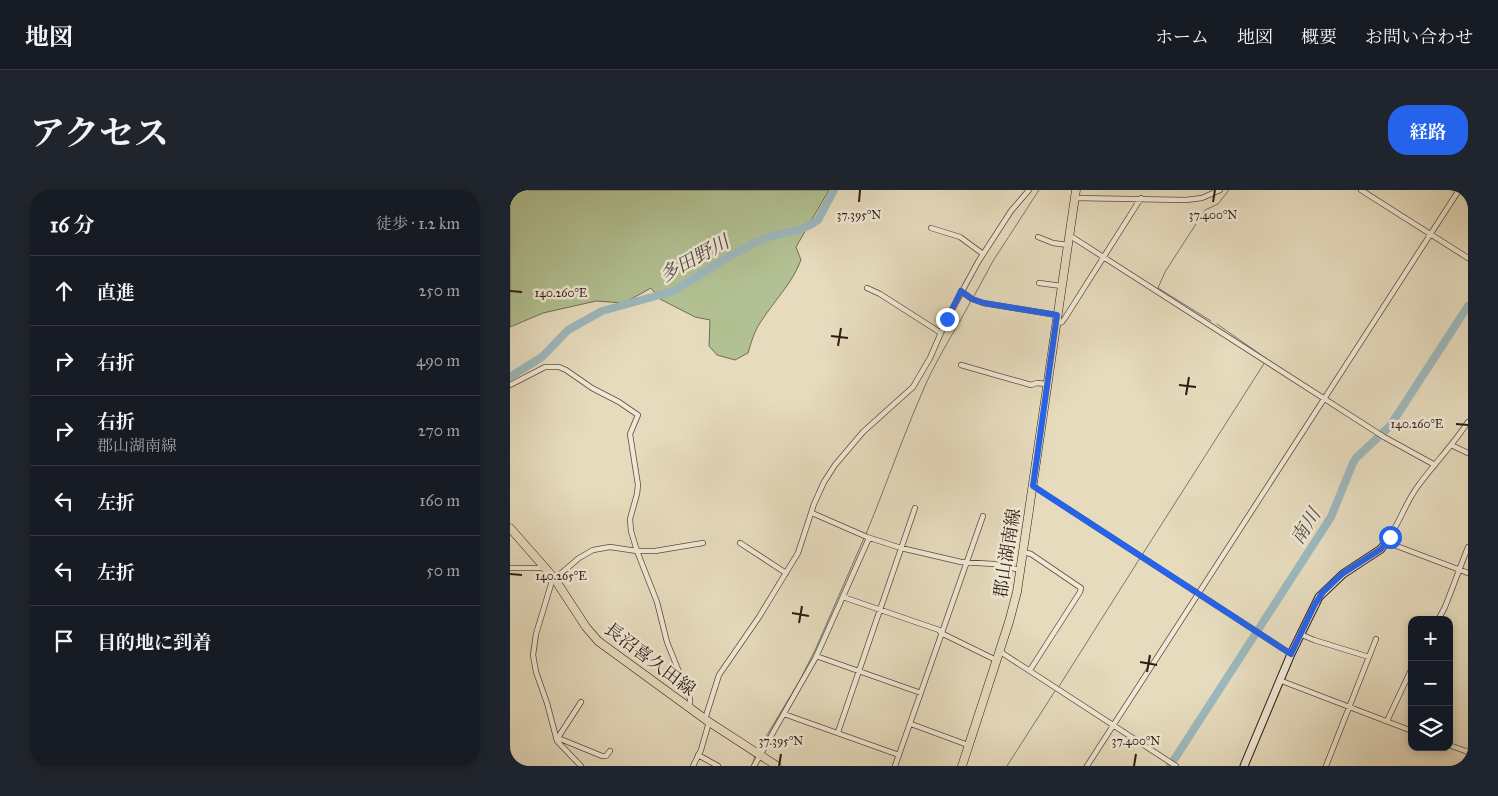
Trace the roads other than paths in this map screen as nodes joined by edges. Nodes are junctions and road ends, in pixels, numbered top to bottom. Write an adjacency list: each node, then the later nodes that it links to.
1 (1029, 190): 12 (street)
2 (1220, 190): 6 (street)
3 (1361, 190): 9 (street)
4 (1459, 190): 9 (street)
5 (1076, 194): 6 (street); 8 (main road, 郡山湖南線)
6 (1141, 198): 13 (street)
7 (930, 228): 12 (street)
8 (1069, 234): 11 (main road, 郡山湖南線); 13 (street)
9 (1430, 234): 14 (street); 25 (street)
10 (1038, 237): 11 (street)
11 (1068, 245): 16 (main road, 郡山湖南線)
12 (983, 254): 18 (street)
13 (1104, 257): 20 (street); 25 (street)
14 (1468, 258)
15 (1039, 283): 16 (street)
16 (1062, 286): 19 (main road, 郡山湖南線)
17 (867, 288): 21 (street)
18 (961, 291): 19 (street); 21 (street)
19 (1057, 315): 20 (main road, 郡山湖南線)
20 (1056, 324): 23 (main road, 郡山湖南線)
21 (941, 333): 32 (street)
22 (961, 365): 23 (street)
23 (1047, 384): 30 (main road, 郡山湖南線)
24 (510, 385): 41 (street)
25 (1324, 398): 29 (street); 51 (street)
26 (1468, 422): 27 (street)
27 (1452, 445): 28 (street); 29 (street)
28 (1468, 453)
29 (1435, 465): 36 (street)
30 (1033, 486): 42 (main road, 郡山湖南線); 51 (street)
31 (915, 508): 40 (street)
32 (812, 512): 35 (street); 48 (street)
33 (983, 516): 43 (street)
34 (510, 528): 45 (main road, 長沼喜久田線)
35 (869, 538): 40 (street); 52 (street)
36 (1386, 542): 47 (street); 56 (street)
37 (703, 543): 41 (street)
38 (740, 543): 48 (street)
39 (1468, 547): 47 (street)
40 (900, 548): 43 (street); 53 (street)
41 (637, 551): 50 (street); 70 (street)
42 (1023, 552): 46 (main road, 郡山湖南線); 64 (street)
43 (967, 562): 46 (street); 55 (street)
44 (510, 568): 45 (street)
45 (546, 568): 50 (main road, 長沼喜久田線)
46 (1020, 570): 58 (main road, 郡山湖南線)
47 (1459, 570): 49 (street); 54 (street)
48 (786, 573): 72 (street)
49 (1468, 573)
50 (554, 578): 70 (main road, 長沼喜久田線); 78 (street)
51 (1198, 594): 59 (street); 75 (street)
52 (842, 597): 53 (street); 60 (street)
53 (879, 610): 55 (street); 63 (street)
54 (1440, 616)
55 (941, 633): 62 (street); 67 (street)
56 (1300, 634): 59 (street); 61 (street)
57 (1376, 639): 61 (street)
58 (999, 650): 62 (main road, 郡山湖南線); 64 (street)
59 (1291, 654): 66 (street)
60 (816, 656): 63 (street); 71 (street)
61 (1368, 657): 69 (street)
62 (996, 660): 79 (main road, 郡山湖南線)
63 (859, 670): 67 (street); 77 (street)
64 (1030, 670): 75 (street)
65 (1408, 676): 73 (street)
66 (1279, 680): 69 (street); 95 (street)
67 (921, 692): 74 (street)
68 (581, 702): 78 (street)
69 (1349, 707): 73 (street); 96 (street)
70 (690, 708): 72 (main road, 長沼喜久田線)
71 (784, 714): 77 (street); 84 (street)
72 (707, 721): 83 (street); 84 (main road, 長沼喜久田線)
73 (1387, 721): 76 (street)
74 (910, 724): 79 (street); 85 (street)
75 (1113, 725): 86 (street); 94 (street)
76 (1408, 729)
77 (838, 732): 85 (street)
78 (557, 739): 81 (street); 87 (street)
79 (968, 744): 93 (main road, 郡山湖南線)
80 (1453, 746): 82 (street)
81 (610, 751)
82 (1468, 752)
83 (698, 755): 88 (street); 89 (street)
84 (760, 755): 90 (street); 91 (main road, 長沼喜久田線)
85 (899, 755): 92 (street)
86 (1175, 765)
87 (581, 766)
88 (692, 766)
89 (718, 766)
90 (754, 766)
91 (777, 766)
92 (895, 766)
93 (962, 766)
94 (1087, 766)
95 (1244, 766)
96 (1326, 766)

